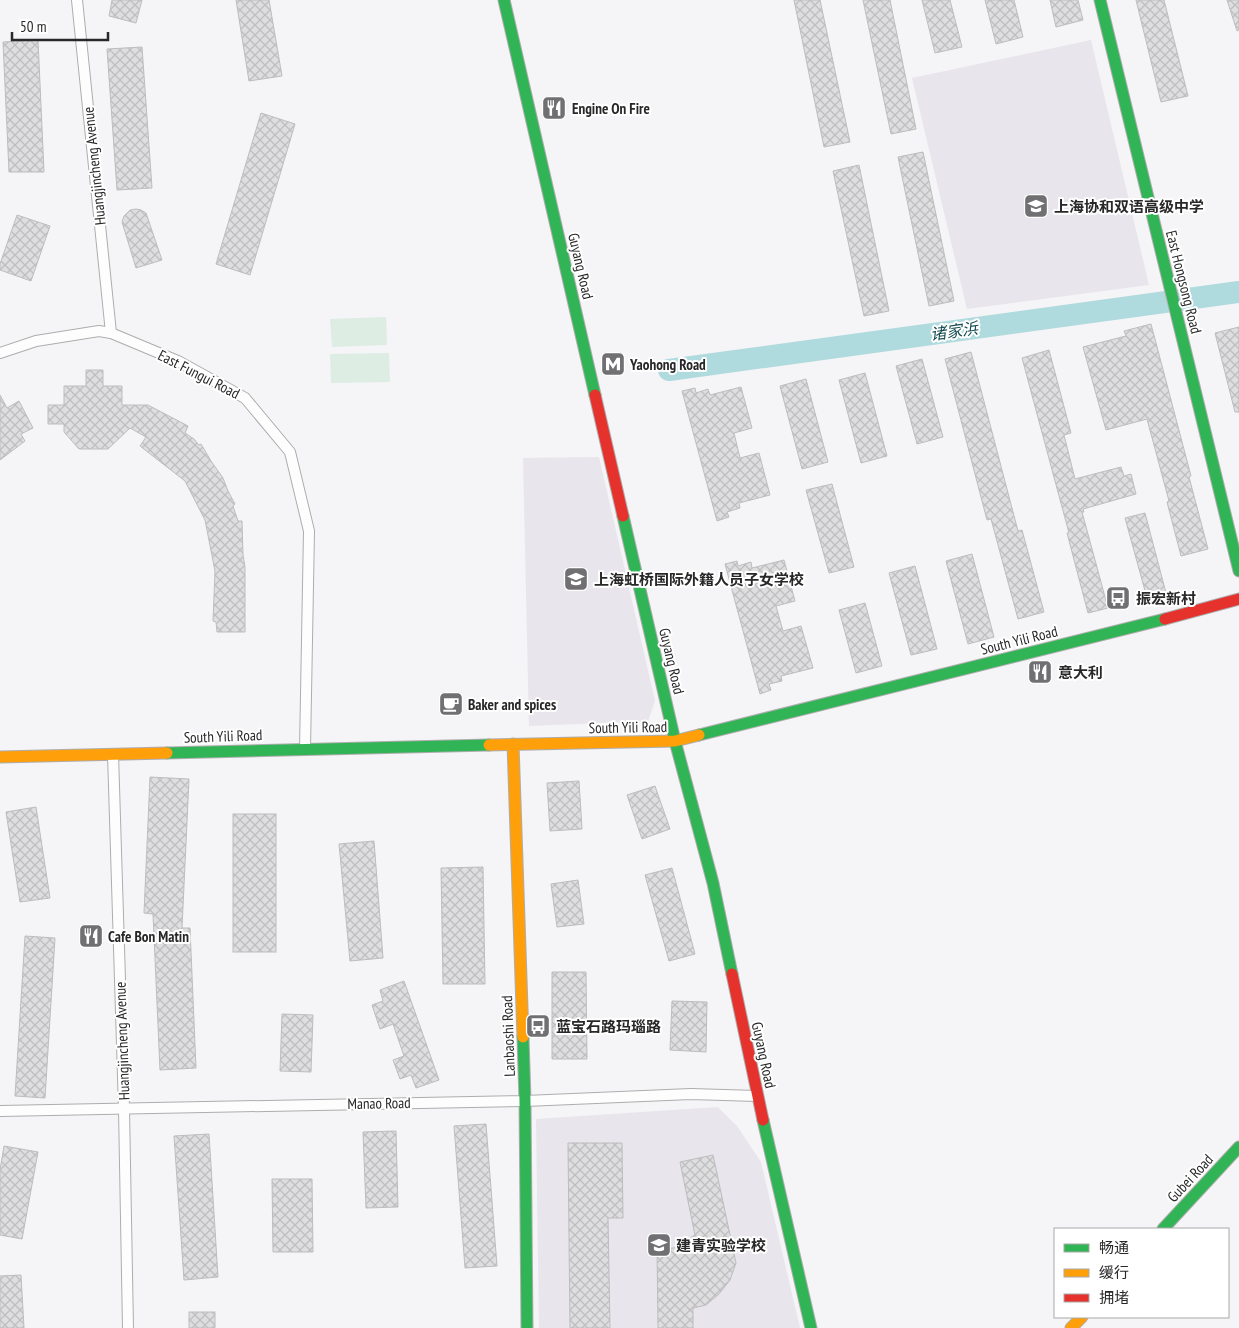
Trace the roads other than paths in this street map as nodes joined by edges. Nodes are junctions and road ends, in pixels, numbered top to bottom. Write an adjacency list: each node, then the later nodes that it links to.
1 (77, 0): 4 (street, Huangjincheng Avenue)
2 (504, 0): 8 (street, Guyang Road)
3 (1100, 0): 6 (street, East Hongsong Road)
4 (111, 333): 5 (street, East Fungui Road); 10 (street, East Fungui Road)
5 (0, 353)
6 (1239, 571)
7 (1239, 599): 8 (street, South Yili Road)
8 (675, 741): 9 (street, South Yili Road); 13 (street, Guyang Road)
9 (513, 744): 10 (street, South Yili Road); 14 (street, Lanbaoshi Road)
10 (305, 748): 11 (street, South Yili Road)
11 (113, 754): 12 (street, South Yili Road); 15 (street, Huangjincheng Avenue)
12 (0, 757)
13 (757, 1096): 14 (street, Manao Road); 22 (street, Guyang Road)
14 (525, 1100): 15 (street, Manao Road); 21 (street, Lanbaoshi Road)
15 (124, 1109): 16 (street, Manao Road); 20 (street, Huangjincheng Avenue)
16 (0, 1111)
17 (1239, 1146): 18 (street, Gubei Road)
18 (1164, 1228)
19 (1081, 1318): 23 (street)
20 (128, 1328)
21 (527, 1328)
22 (811, 1328)
23 (1071, 1328)

